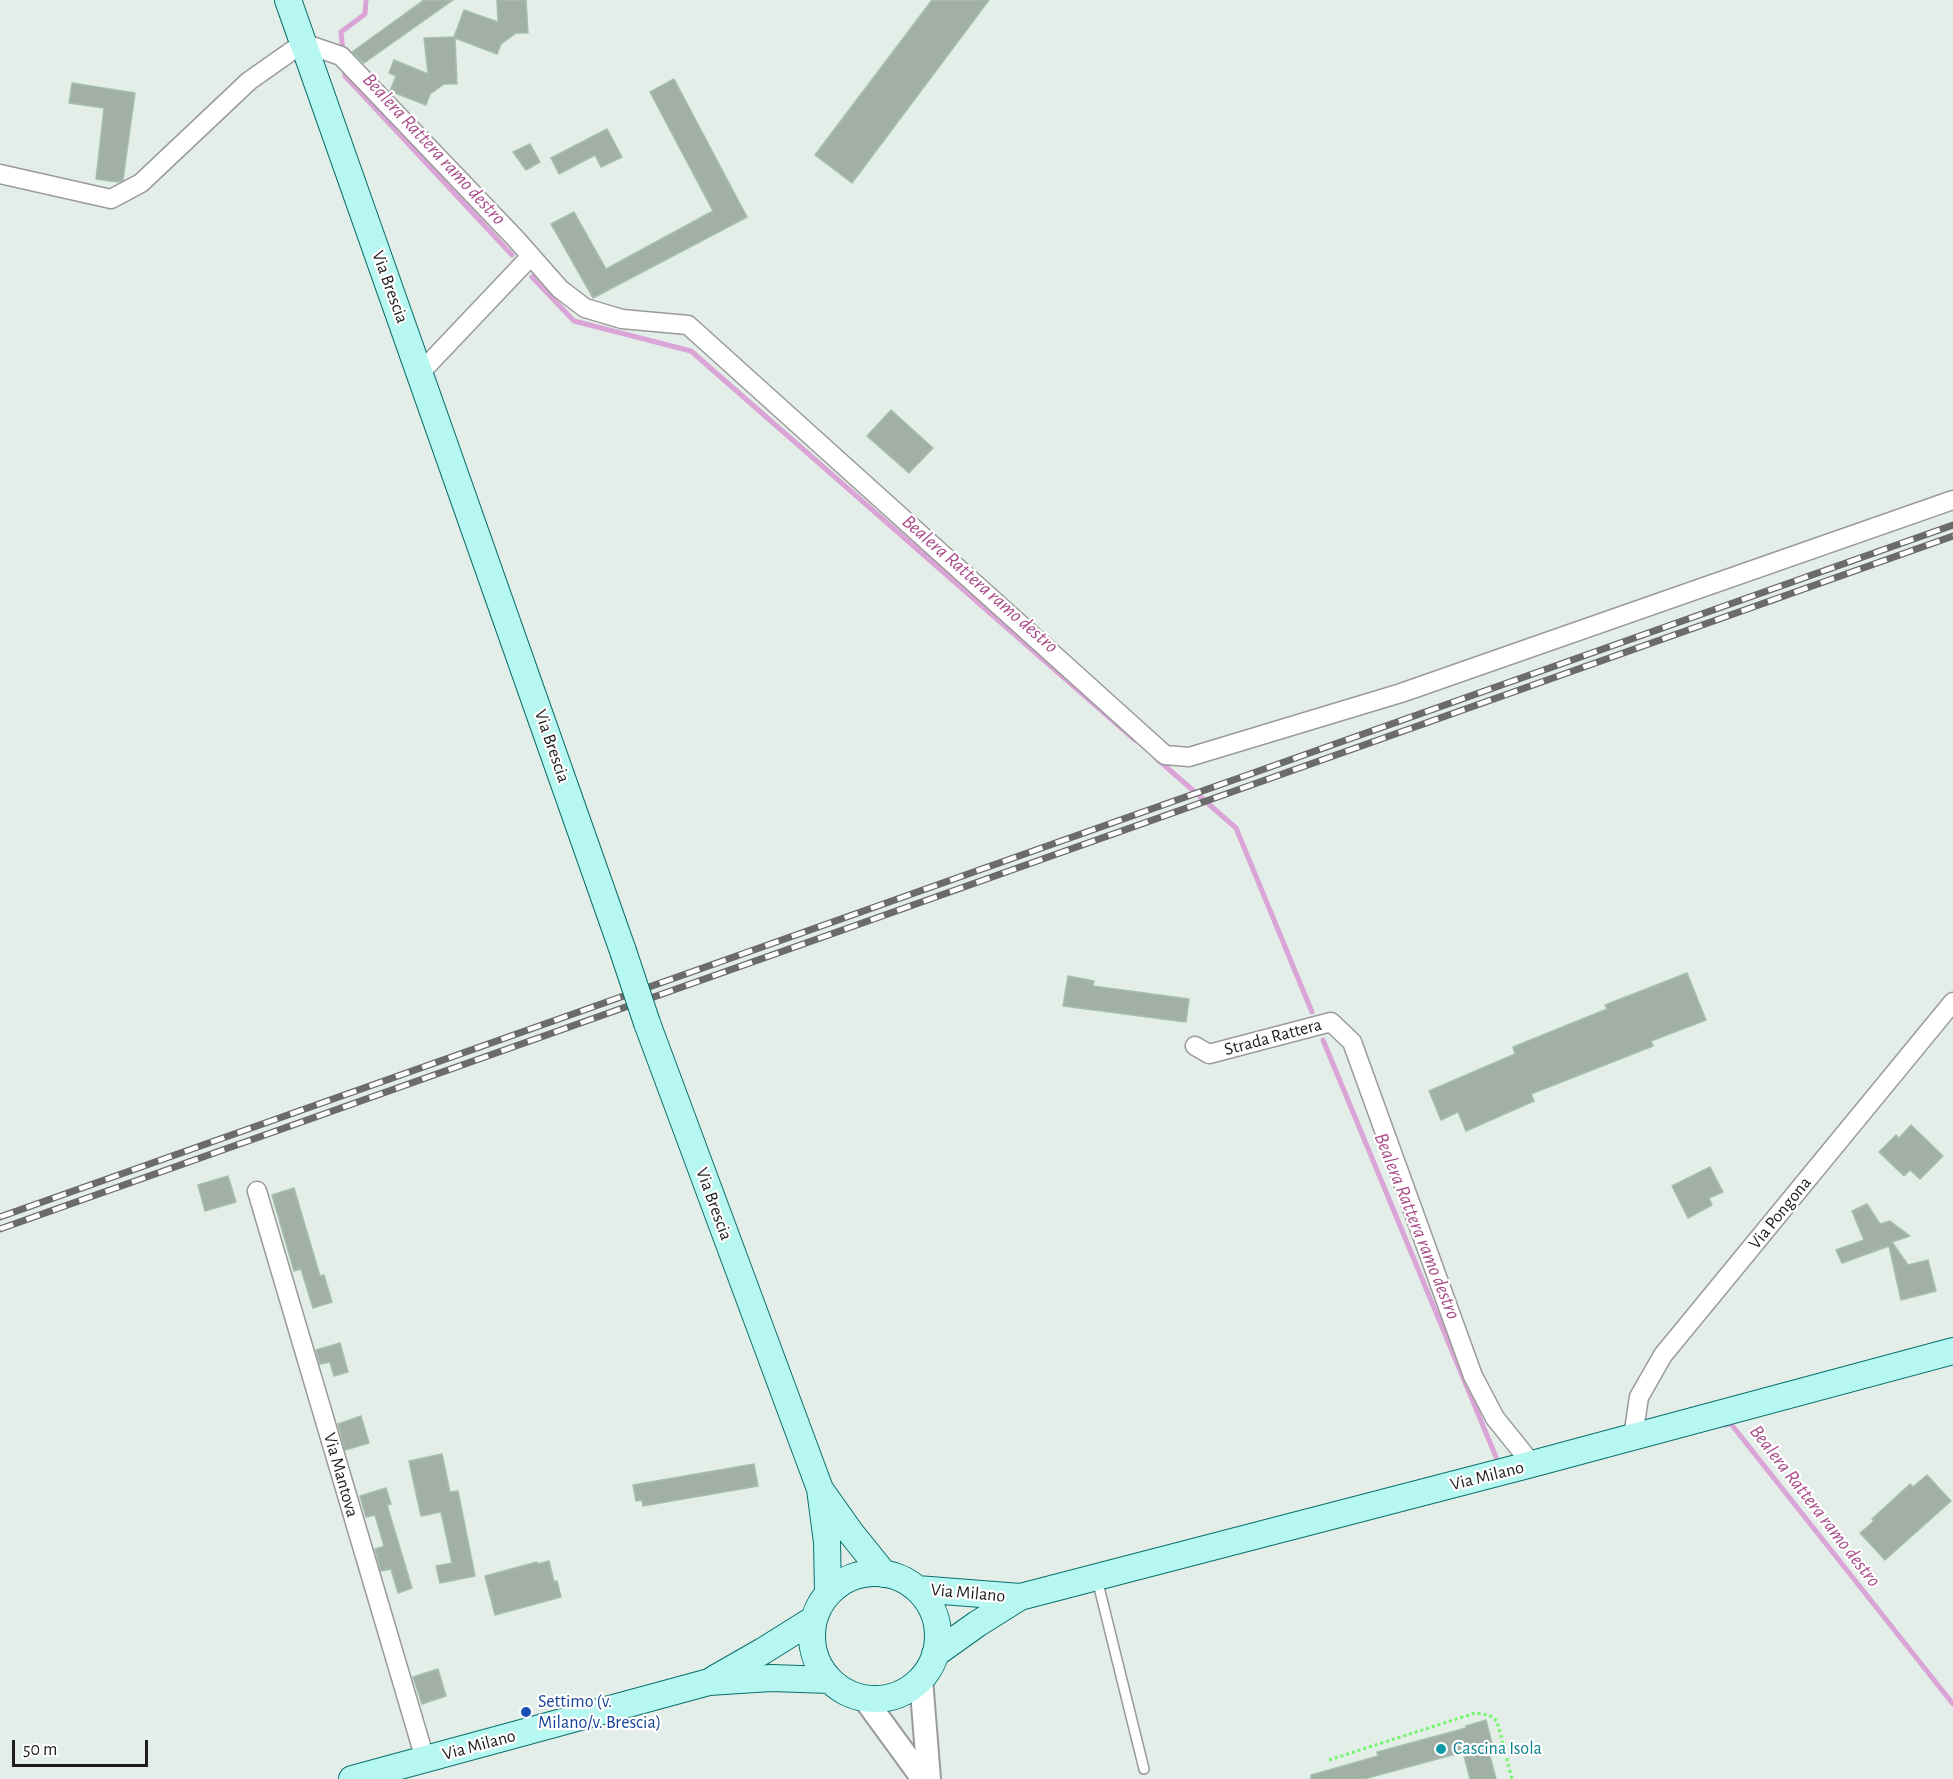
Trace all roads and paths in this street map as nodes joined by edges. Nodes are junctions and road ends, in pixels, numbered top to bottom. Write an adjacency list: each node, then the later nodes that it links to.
1 (288, 0): 2 (main road, Via Brescia)
2 (303, 43): 3 (street); 4 (street); 5 (main road, Via Brescia)
3 (0, 174)
4 (531, 256): 5 (street); 6 (street)
5 (420, 373): 13 (main road, Via Brescia, bridge)
6 (1953, 500)
7 (1953, 1002): 11 (street, Via Pongona)
8 (1195, 1046): 12 (street, Strada Rattera)
9 (257, 1191): 25 (street, Via Mantova)
10 (1953, 1351): 11 (main road, Via Milano)
11 (1633, 1437): 12 (main road, Via Milano)
12 (1532, 1464): 15 (main road, Via Milano)
13 (820, 1489): 14 (main road); 17 (main road)
14 (884, 1574): 16 (main road); 17 (main road)
15 (1096, 1576): 18 (main road, Via Milano); 27 (lane)
16 (916, 1589): 18 (main road, Via Milano); 20 (main road)
17 (828, 1593): 19 (main road)
18 (1020, 1597): 20 (main road, Via Milano)
19 (814, 1619): 22 (main road); 23 (main road, Via Milano)
20 (935, 1654): 21 (main road)
21 (921, 1679): 24 (main road); 30 (street)
22 (830, 1680): 23 (main road, Via Milano); 24 (main road)
23 (710, 1682): 25 (main road, Via Milano)
24 (864, 1698): 29 (street)
25 (425, 1759): 28 (main road, Via Milano)
26 (1329, 1760): 31 (path)
27 (1144, 1769)
28 (352, 1779)
29 (923, 1779)
30 (929, 1779)
31 (1512, 1779)

